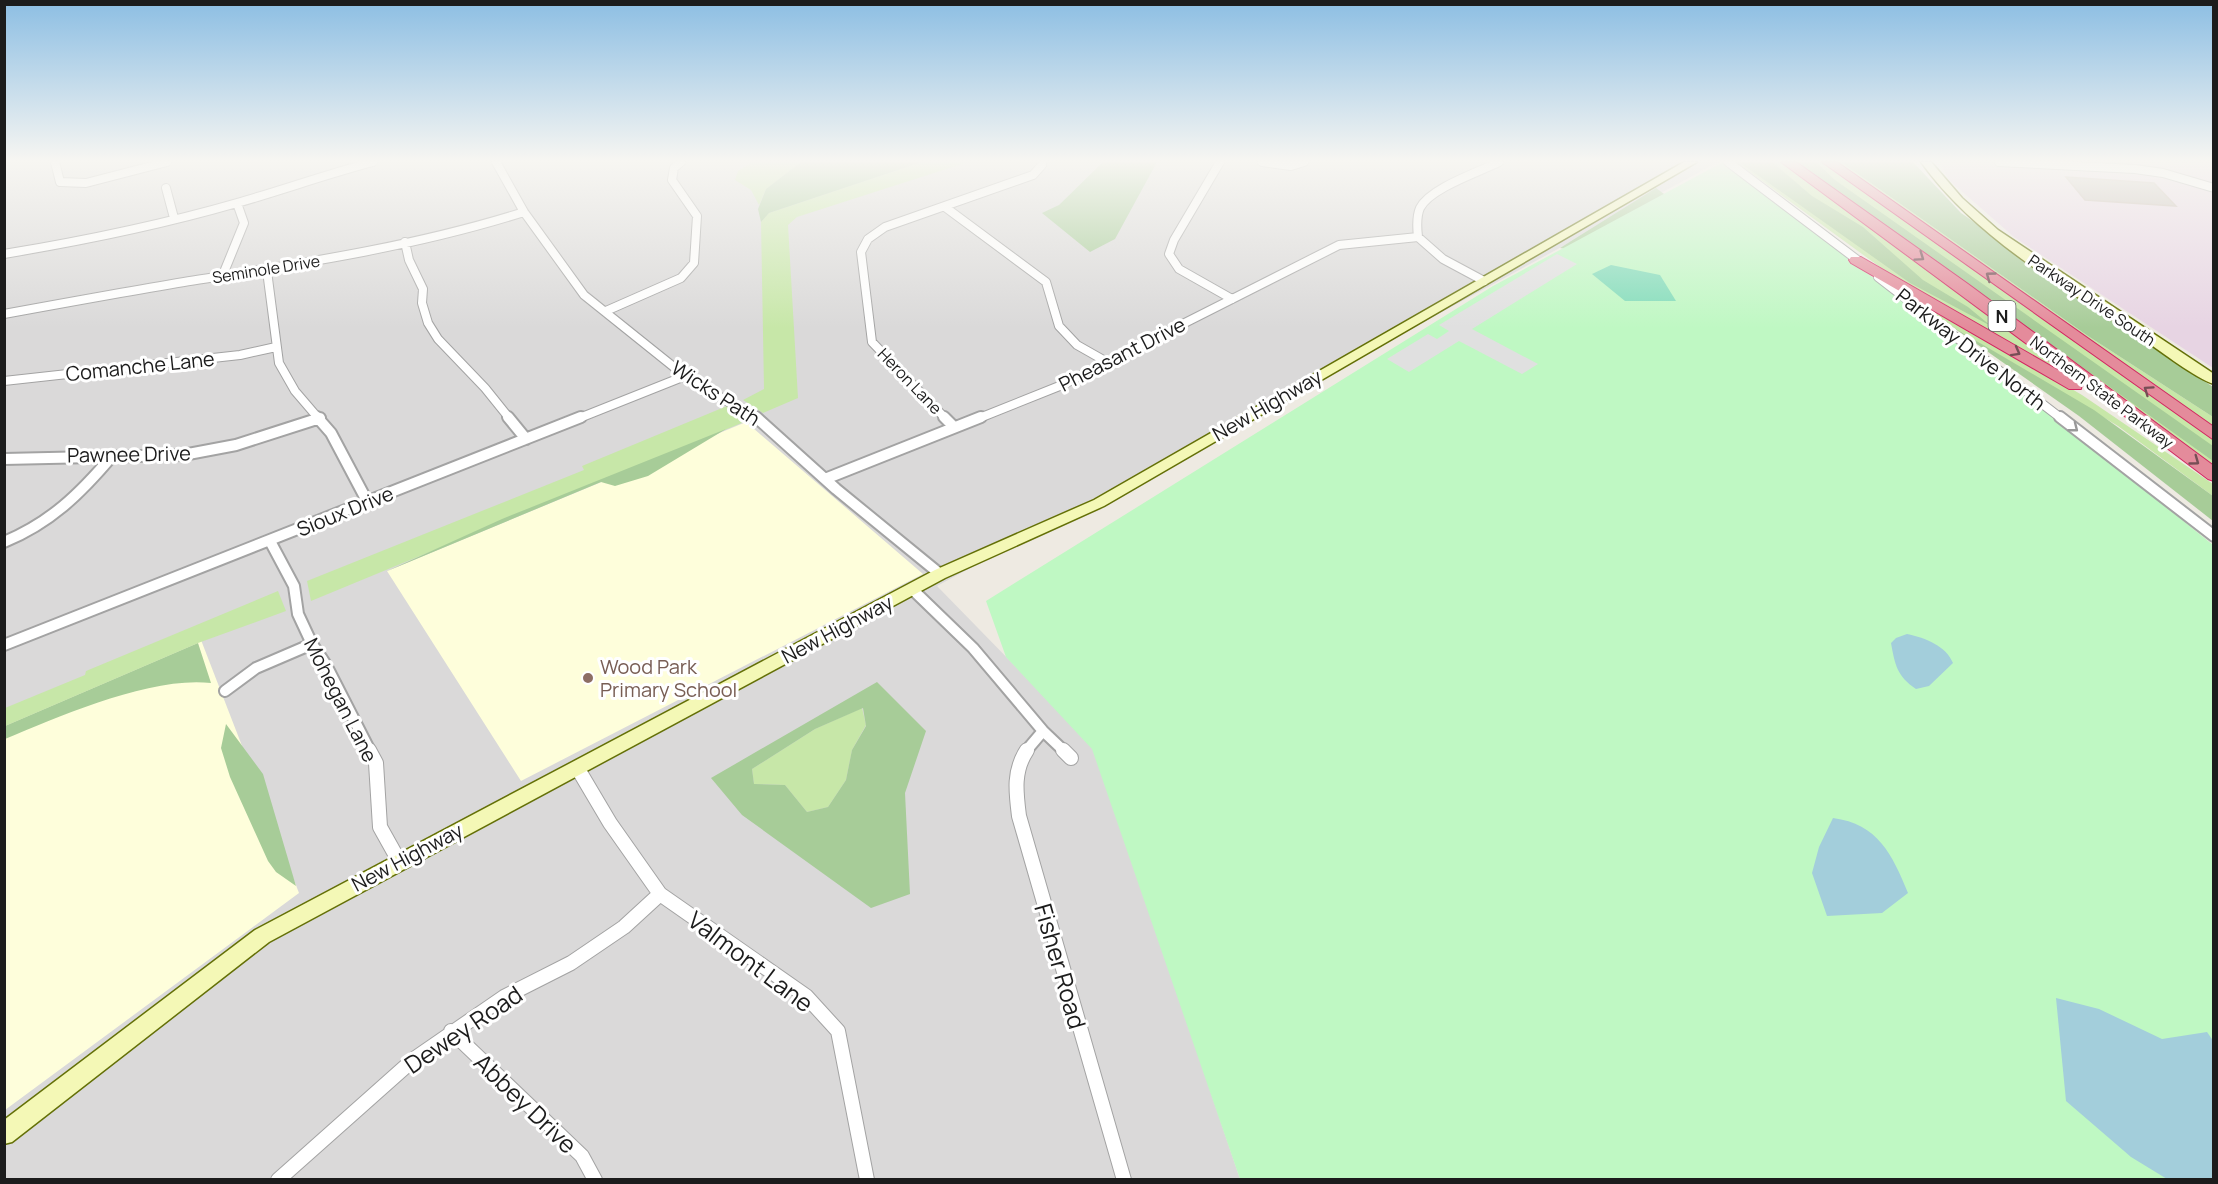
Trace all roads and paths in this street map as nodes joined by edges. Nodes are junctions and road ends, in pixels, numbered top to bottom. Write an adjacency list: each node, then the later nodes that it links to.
1 (177, 217): 15 (street)
2 (242, 217): 21 (street)
3 (508, 217): 17 (street, Seminole Drive)
4 (528, 217): 24 (street, Wicks Path)
5 (697, 217): 24 (street)
6 (918, 217): 32 (street, Heron Lane)
7 (959, 217): 27 (street)
8 (1187, 217): 23 (street)
9 (1418, 217): 16 (street)
10 (1596, 217): 22 (street, New Highway)
11 (1800, 217): 19 (street, Parkway Drive North)
12 (1865, 217): 35 (highway, Northern State Parkway / N, one-way to 35)
13 (1906, 217): 33 (highway, Northern State Parkway / N, one-way to 13)
14 (1977, 217): 29 (street, Parkway Drive South)
15 (174, 218): 18 (street)
16 (1418, 237): 22 (street); 23 (street, Pheasant Drive)
17 (405, 242): 20 (street, Seminole Drive); 34 (street)
18 (4, 254)
19 (1856, 260): 35 (highway, one-way to 35); 41 (street, Parkway Drive North, one-way to 41)
20 (267, 272): 21 (street, Seminole Drive); 26 (street)
21 (222, 277): 25 (street, Seminole Drive)
22 (1484, 282): 44 (street, New Highway)
23 (1232, 299): 27 (street, Pheasant Drive)
24 (606, 311): 28 (street, Wicks Path)
25 (4, 314)
26 (276, 347): 30 (street, Comanche Lane); 31 (street)
27 (1107, 362): 32 (street, Pheasant Drive)
28 (685, 376): 34 (street, Sioux Drive); 39 (street, Wicks Path)
29 (2214, 380)
30 (4, 381)
31 (320, 418): 36 (street, Pawnee Drive); 40 (street)
32 (954, 427): 39 (street, Pheasant Drive)
33 (2214, 435)
34 (526, 439): 40 (street, Sioux Drive)
35 (2175, 447): 38 (highway, Northern State Parkway / N, one-way to 38)
36 (112, 456): 37 (street, Pawnee Drive); 43 (street)
37 (4, 459)
38 (2214, 475)
39 (825, 480): 44 (street, Wicks Path)
40 (367, 501): 42 (street, Sioux Drive)
41 (2214, 536)
42 (270, 541): 46 (street, Mohegan Lane); 47 (street, Sioux Drive)
43 (4, 542)
44 (940, 574): 45 (street, New Highway)
45 (912, 589): 49 (street); 51 (street, New Highway)
46 (312, 644): 48 (street); 52 (street, Mohegan Lane)
47 (4, 645)
48 (225, 691)
49 (1043, 731): 50 (street); 59 (street, Fisher Road)
50 (1071, 758)
51 (578, 769): 52 (street, New Highway); 53 (street, Valmont Lane)
52 (399, 861): 55 (street, New Highway)
53 (660, 894): 54 (street, Dewey Road); 58 (street, Valmont Lane)
54 (451, 1031): 56 (street, Dewey Road); 57 (street, Abbey Drive)
55 (4, 1134)
56 (278, 1179)
57 (595, 1179)
58 (867, 1179)
59 (1124, 1179)

